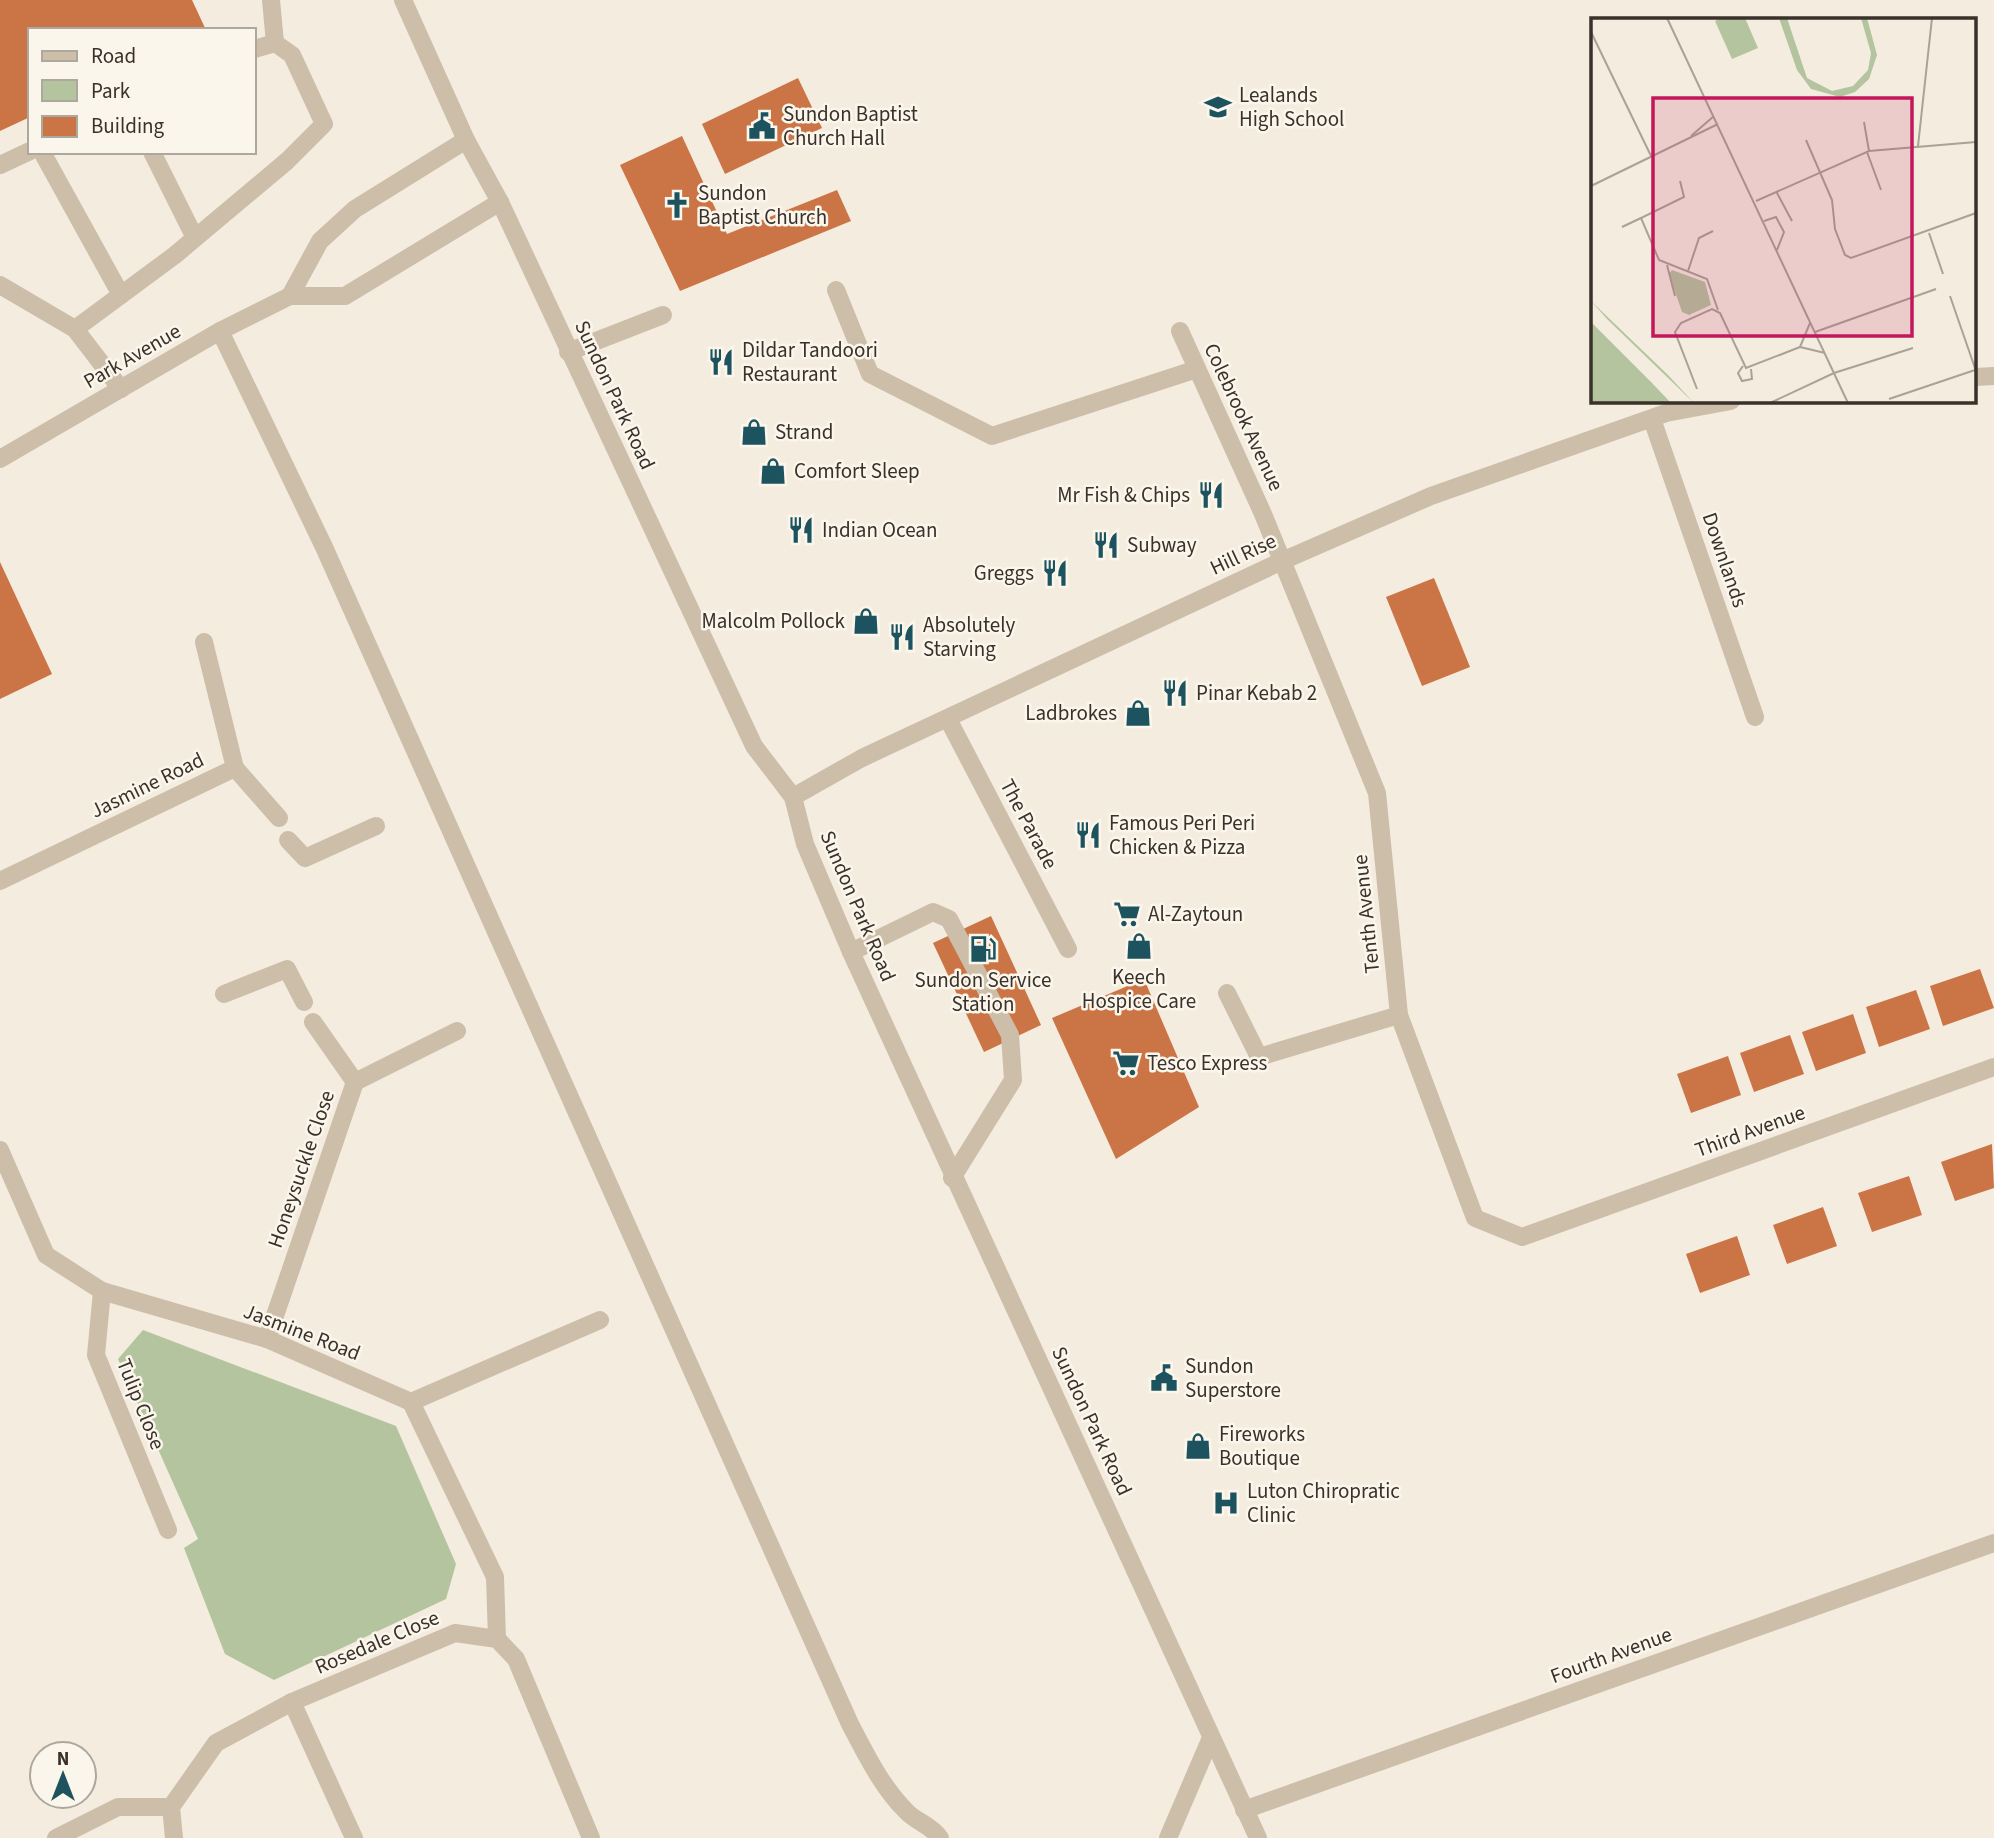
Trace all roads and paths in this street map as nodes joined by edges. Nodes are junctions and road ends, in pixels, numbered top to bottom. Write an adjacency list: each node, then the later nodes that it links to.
1 (271, 0): 3 (street)
2 (403, 0): 5 (street, Sundon Park Road)
3 (275, 43): 4 (street); 11 (street)
4 (256, 48)
5 (466, 140): 10 (street, Sundon Park Road); 15 (street)
6 (28, 151): 9 (street)
7 (43, 154): 14 (street)
8 (153, 154): 11 (street)
9 (0, 165)
10 (500, 202): 15 (street, Park Avenue); 20 (street, Sundon Park Road)
11 (195, 238): 14 (street)
12 (0, 285): 17 (street)
13 (836, 290): 21 (street)
14 (121, 295): 17 (street)
15 (290, 296): 18 (street, Park Avenue)
16 (663, 316): 20 (street)
17 (75, 329): 24 (street)
18 (220, 331): 24 (street, Park Avenue); 66 (street)
19 (1180, 331): 21 (street, Colebrook Avenue)
20 (568, 352): 33 (street, Sundon Park Road)
21 (1197, 369): 28 (street, Colebrook Avenue)
22 (1994, 376): 23 (street)
23 (1976, 377)
24 (121, 389): 27 (street, Park Avenue)
25 (1724, 402): 26 (street, Hill Rise)
26 (1661, 411): 28 (street, Hill Rise); 30 (street, Downlands)
27 (0, 458)
28 (1282, 561): 31 (street, Hill Rise); 43 (street, Tenth Avenue)
29 (204, 642): 32 (street, Jasmine Road)
30 (1755, 717)
31 (948, 719): 33 (street, Hill Rise); 38 (street, The Parade)
32 (235, 768): 34 (street); 37 (street, Jasmine Road)
33 (793, 797): 39 (street, Sundon Park Road)
34 (279, 818)
35 (376, 827): 36 (street)
36 (288, 840)
37 (0, 881)
38 (1068, 949)
39 (850, 952): 49 (street, Sundon Park Road); 49 (street)
40 (1227, 993): 43 (street)
41 (224, 994): 42 (street)
42 (304, 1002)
43 (1399, 1015): 50 (street, Tenth Avenue)
44 (313, 1022): 47 (street)
45 (457, 1031): 47 (street, Honeysuckle Close)
46 (1994, 1067): 50 (street, Third Avenue)
47 (355, 1082): 53 (street, Honeysuckle Close)
48 (0, 1150): 51 (street, Jasmine Road)
49 (951, 1178): 59 (street, Sundon Park Road)
50 (1522, 1237)
51 (102, 1291): 53 (street, Jasmine Road); 55 (street, Tulip Close)
52 (600, 1320): 54 (street)
53 (267, 1339): 54 (street, Jasmine Road)
54 (411, 1402): 57 (street)
55 (168, 1530)
56 (1994, 1543): 61 (street, Fourth Avenue)
57 (497, 1639): 58 (street, Rosedale Close); 65 (street)
58 (292, 1702): 60 (street, Rosedale Close); 64 (street)
59 (1210, 1740): 61 (street, Sundon Park Road); 67 (street)
60 (171, 1808): 62 (street); 63 (street)
61 (1244, 1810): 68 (street, Sundon Park Road)
62 (56, 1838)
63 (174, 1838)
64 (354, 1838)
65 (591, 1838)
66 (940, 1838)
67 (1168, 1838)
68 (1258, 1838)

